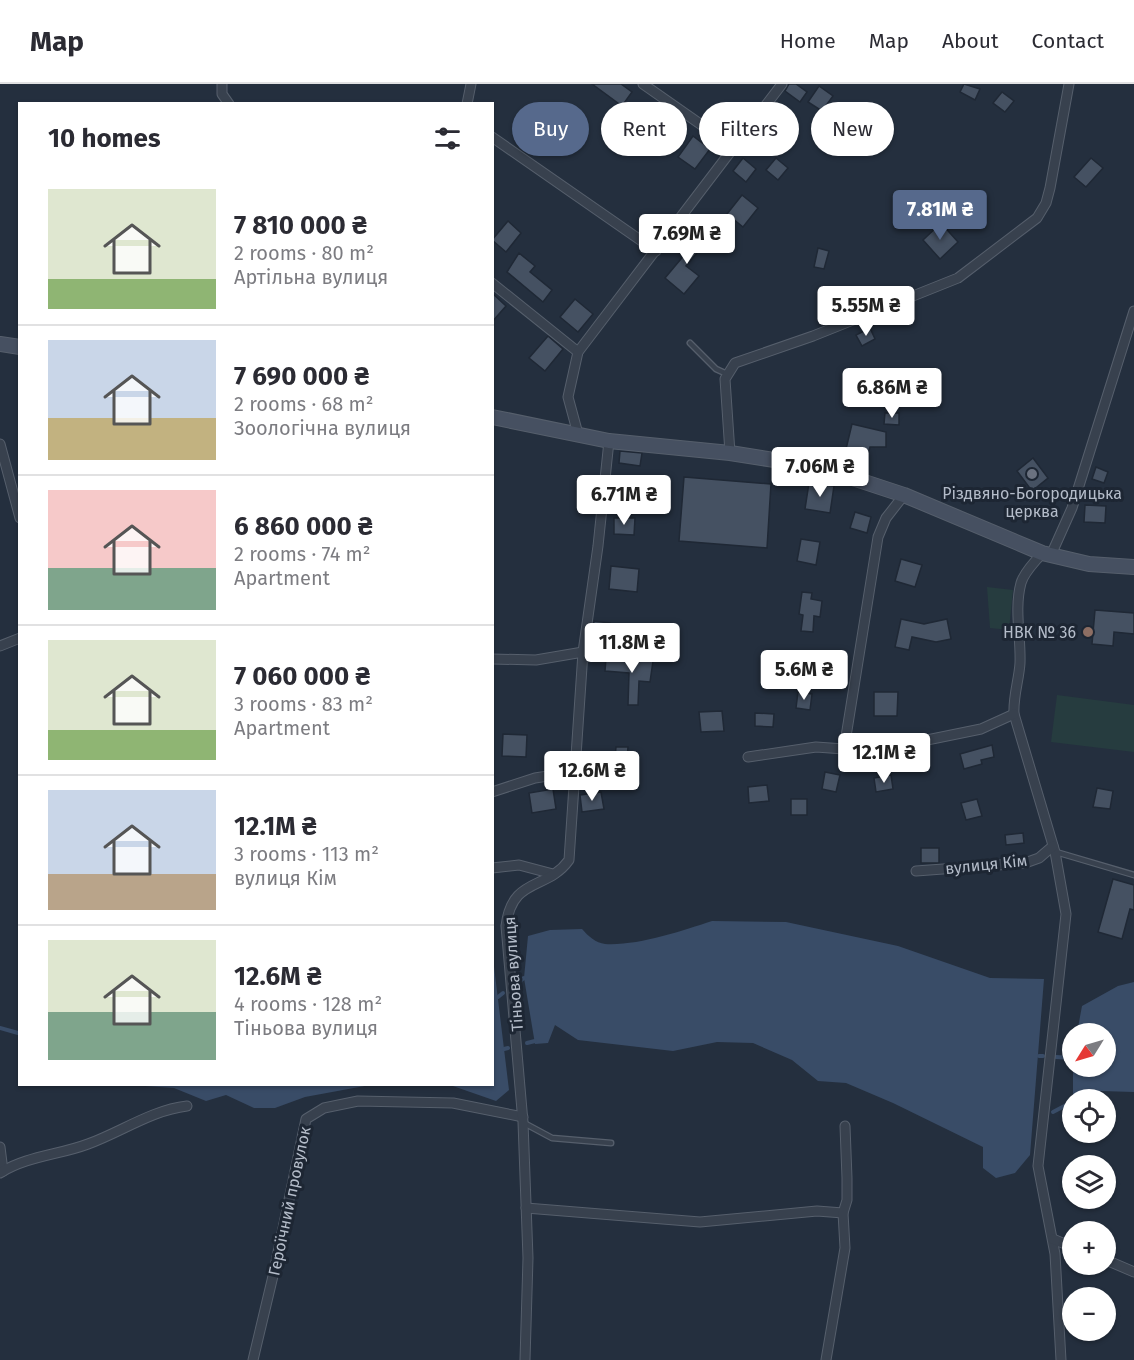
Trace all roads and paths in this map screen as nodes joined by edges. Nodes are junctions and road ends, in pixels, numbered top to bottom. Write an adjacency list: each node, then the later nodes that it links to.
1 (222, 84): 6 (street)
2 (471, 84): 7 (street)
3 (643, 84): 9 (street)
4 (782, 84): 8 (street)
5 (1069, 84): 20 (street)
6 (228, 102)
7 (466, 102)
8 (768, 102)
9 (699, 123)
10 (494, 137): 12 (street)
11 (726, 156): 12 (street)
12 (656, 251): 19 (street)
13 (494, 285): 19 (street)
14 (1134, 311): 15 (street)
15 (1132, 327): 28 (street)
16 (690, 344): 20 (lane)
17 (0, 346): 18 (street)
18 (18, 347)
19 (578, 352): 22 (street)
20 (727, 374): 25 (street)
21 (494, 417): 22 (street)
22 (578, 434): 23 (street)
23 (609, 441): 25 (street); 32 (street, Тіньова вулиця)
24 (0, 444): 27 (street)
25 (730, 453): 26 (street)
26 (904, 495): 28 (street); 35 (street)
27 (18, 511)
28 (1047, 554): 29 (street); 34 (street)
29 (1134, 567)
30 (18, 639): 31 (street)
31 (0, 646)
32 (583, 652): 33 (street); 37 (street, Тіньова вулиця)
33 (494, 659)
34 (1014, 714): 35 (street); 39 (street)
35 (844, 749): 36 (street)
36 (748, 757)
37 (574, 772): 38 (street); 42 (street, Тіньова вулиця)
38 (494, 791)
39 (1054, 849): 41 (street, вулиця Кім); 43 (lane); 52 (street)
40 (494, 868): 42 (street)
41 (916, 871)
42 (553, 874): 45 (street, Тіньова вулиця)
43 (1134, 875)
44 (187, 1106): 49 (street)
45 (523, 1120): 47 (lane); 50 (street, Тіньова вулиця); 56 (street, Героїчний провулок)
46 (846, 1126): 51 (street)
47 (611, 1143)
48 (0, 1147): 49 (street)
49 (2, 1172)
50 (526, 1208): 51 (street); 57 (street, Тіньова вулиця)
51 (843, 1213): 58 (street)
52 (1053, 1239): 53 (street); 59 (street)
53 (1062, 1242)
54 (1116, 1264): 55 (street)
55 (1134, 1272)
56 (252, 1360)
57 (525, 1360)
58 (826, 1360)
59 (1062, 1360)

